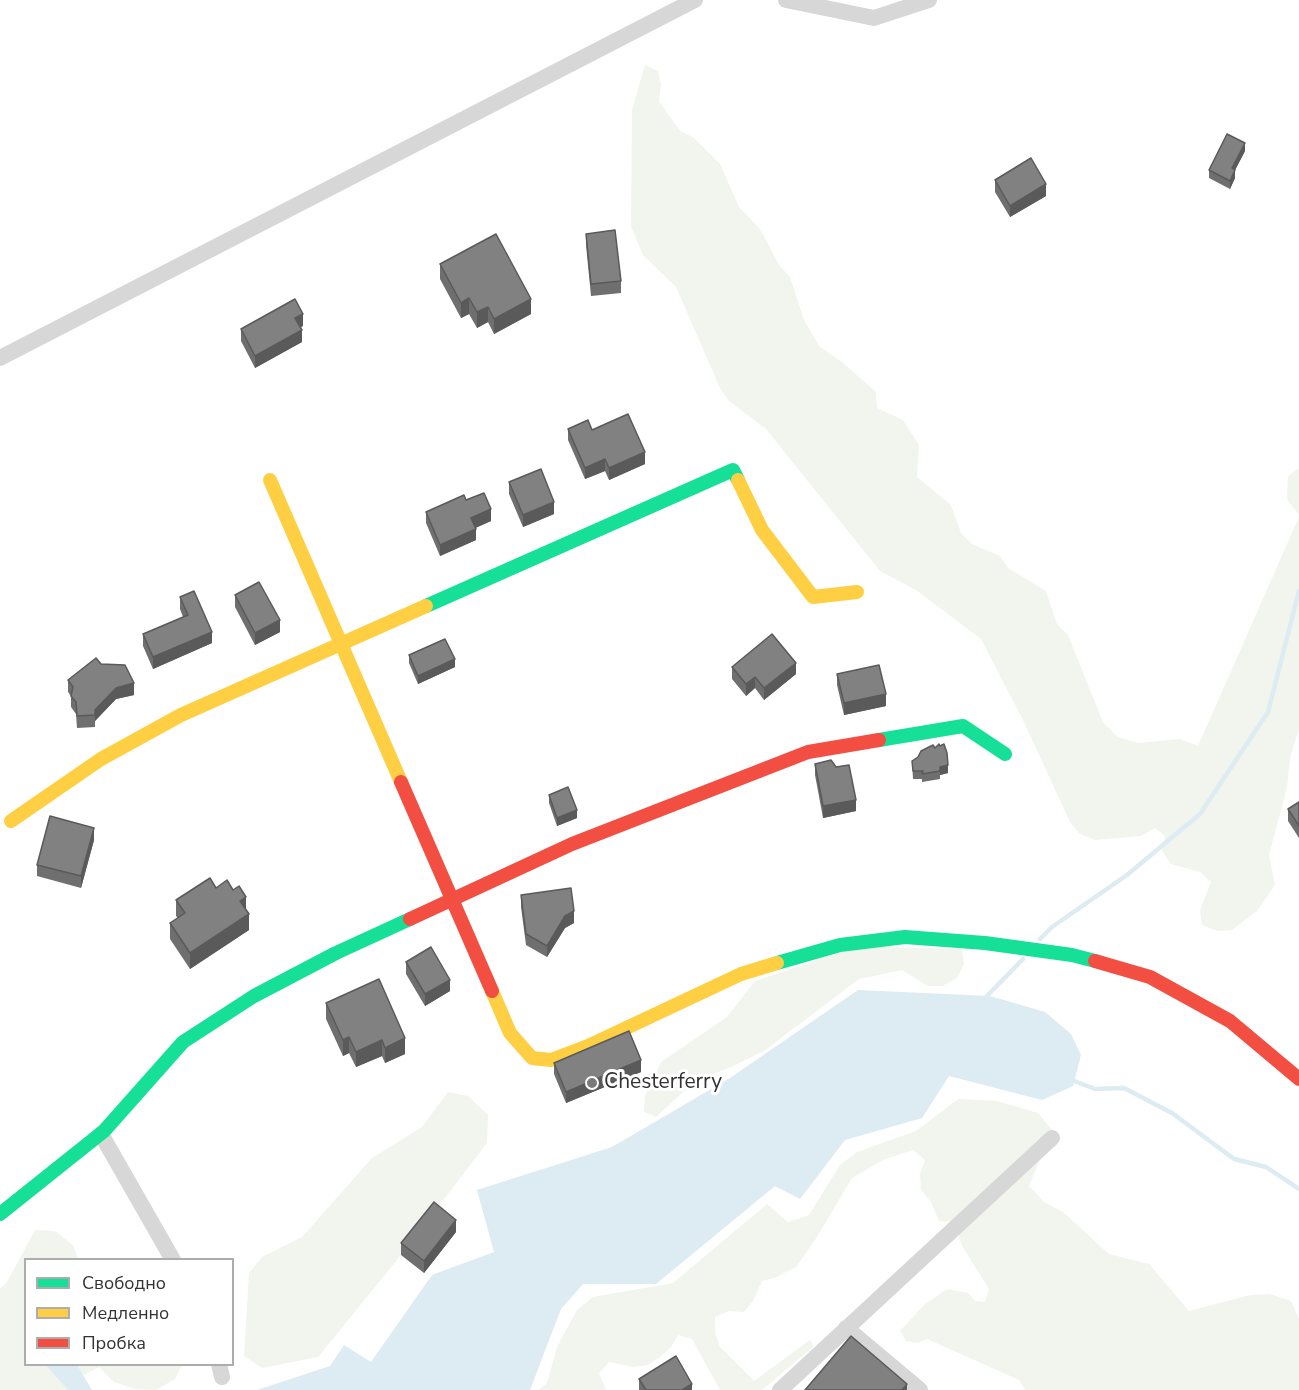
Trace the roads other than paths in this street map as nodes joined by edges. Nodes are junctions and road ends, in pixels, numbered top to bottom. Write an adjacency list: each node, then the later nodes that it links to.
1 (695, 0): 4 (street)
2 (786, 0): 3 (street)
3 (929, 0)
4 (0, 358)
5 (270, 480): 7 (street)
6 (857, 592): 7 (street)
7 (340, 643): 9 (street); 10 (street)
8 (1005, 754): 10 (street)
9 (11, 821)
10 (452, 899): 11 (street); 12 (street)
11 (1299, 1079)
12 (101, 1134): 14 (street); 15 (street)
13 (1052, 1138): 16 (street)
14 (0, 1214)
15 (172, 1258)
16 (846, 1328): 17 (street); 18 (street)
17 (780, 1390)
18 (920, 1390)

